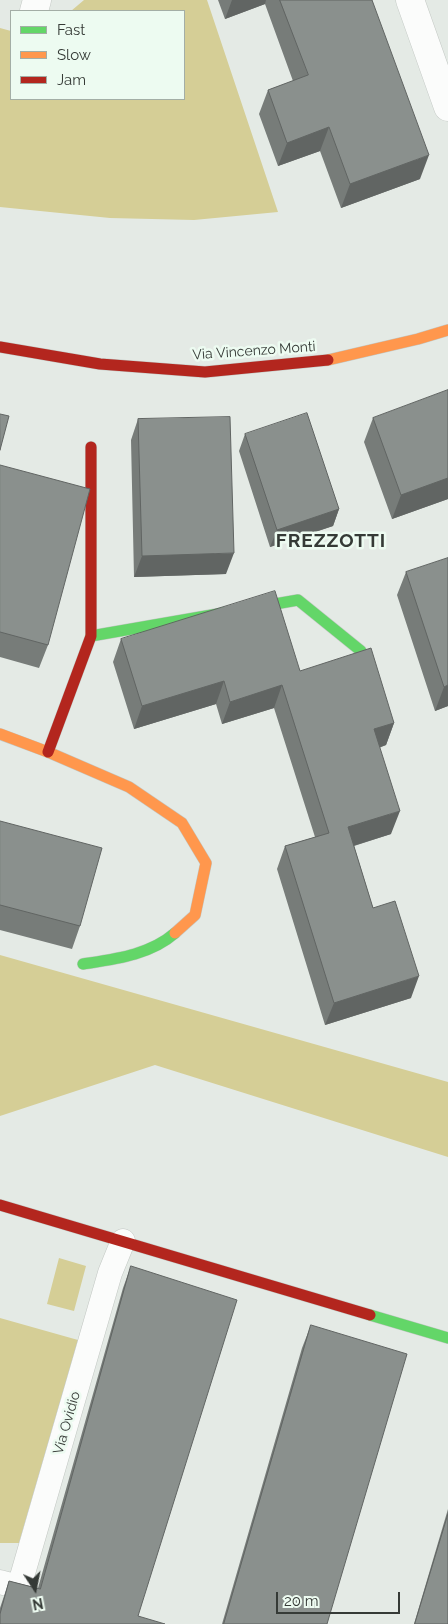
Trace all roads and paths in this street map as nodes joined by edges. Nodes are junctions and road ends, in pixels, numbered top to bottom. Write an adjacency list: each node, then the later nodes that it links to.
1 (410, 0): 2 (street)
2 (448, 107)
3 (448, 330): 4 (street, Via Vincenzo Monti)
4 (0, 347)
5 (91, 447): 6 (street)
6 (91, 636): 7 (street); 9 (street)
7 (361, 651)
8 (0, 734): 9 (street)
9 (48, 752): 10 (street)
10 (83, 964)
11 (0, 1205): 12 (street)
12 (123, 1241): 13 (street); 14 (lane, Via Ovidio)
13 (448, 1338)
14 (0, 1582)

